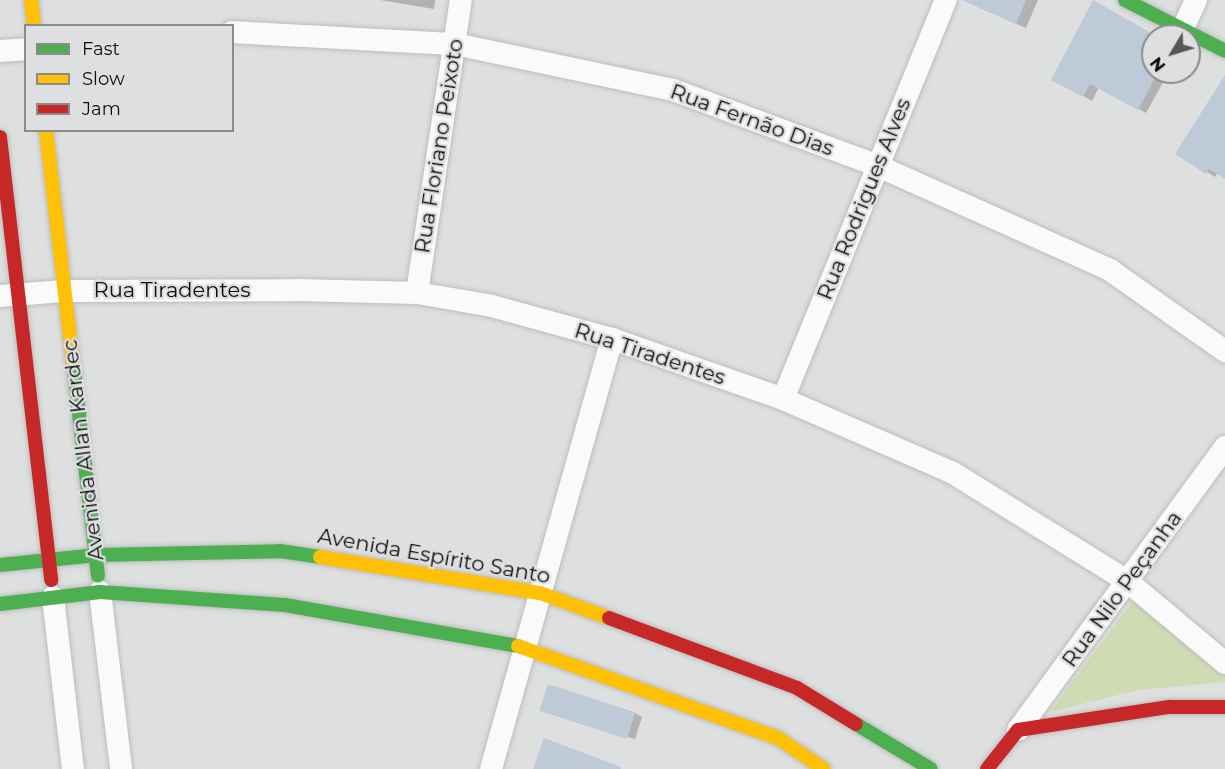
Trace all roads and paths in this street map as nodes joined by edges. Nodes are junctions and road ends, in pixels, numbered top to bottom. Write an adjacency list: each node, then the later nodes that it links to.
1 (31, 0): 7 (main road)
2 (461, 0): 12 (street, Rua Floriano Peixoto)
3 (946, 0): 18 (street, Rua Rodrigues Alves)
4 (1125, 0): 6 (main road)
5 (1196, 0): 9 (street)
6 (1158, 7): 8 (main road)
7 (34, 24)
8 (1178, 24)
9 (1185, 24)
10 (234, 32): 12 (street, Rua Fernão Dias)
11 (1201, 38): 15 (main road)
12 (455, 44): 18 (street, Rua Fernão Dias); 20 (street, Rua Floriano Peixoto)
13 (24, 49): 14 (street)
14 (0, 51)
15 (1225, 51)
16 (46, 132): 19 (main road, Avenida Allan Kardec)
17 (0, 137): 21 (main road)
18 (878, 166): 23 (street, Rua Fernão Dias); 24 (street, Rua Rodrigues Alves)
19 (64, 291): 20 (street, Rua Tiradentes); 21 (street, Rua Tiradentes); 26 (main road, Avenida Allan Kardec)
20 (417, 293): 22 (street, Rua Tiradentes)
21 (9, 295): 27 (main road)
22 (612, 339): 24 (street, Rua Tiradentes); 31 (street)
23 (1225, 351)
24 (783, 399): 29 (street, Rua Tiradentes)
25 (1225, 447): 29 (street, Rua Nilo Peçanha)
26 (96, 555): 27 (main road, Avenida Espírito Santo); 30 (main road, Avenida Allan Kardec); 31 (main road, Avenida Espírito Santo)
27 (49, 560): 28 (main road, Avenida Espírito Santo); 32 (main road)
28 (0, 565)
29 (1127, 581): 35 (street, Rua Tiradentes); 37 (street, Rua Nilo Peçanha)
30 (100, 592): 32 (main road); 34 (main road); 39 (street, Avenida Allan Kardec)
31 (540, 593): 34 (street); 42 (main road, Avenida Espírito Santo)
32 (53, 597): 33 (main road); 38 (street)
33 (0, 604)
34 (526, 647): 40 (street); 41 (main road)
35 (1225, 663)
36 (1225, 707): 37 (main road)
37 (1018, 730): 43 (main road)
38 (73, 769)
39 (121, 769)
40 (491, 769)
41 (824, 769)
42 (931, 769)
43 (987, 769)

